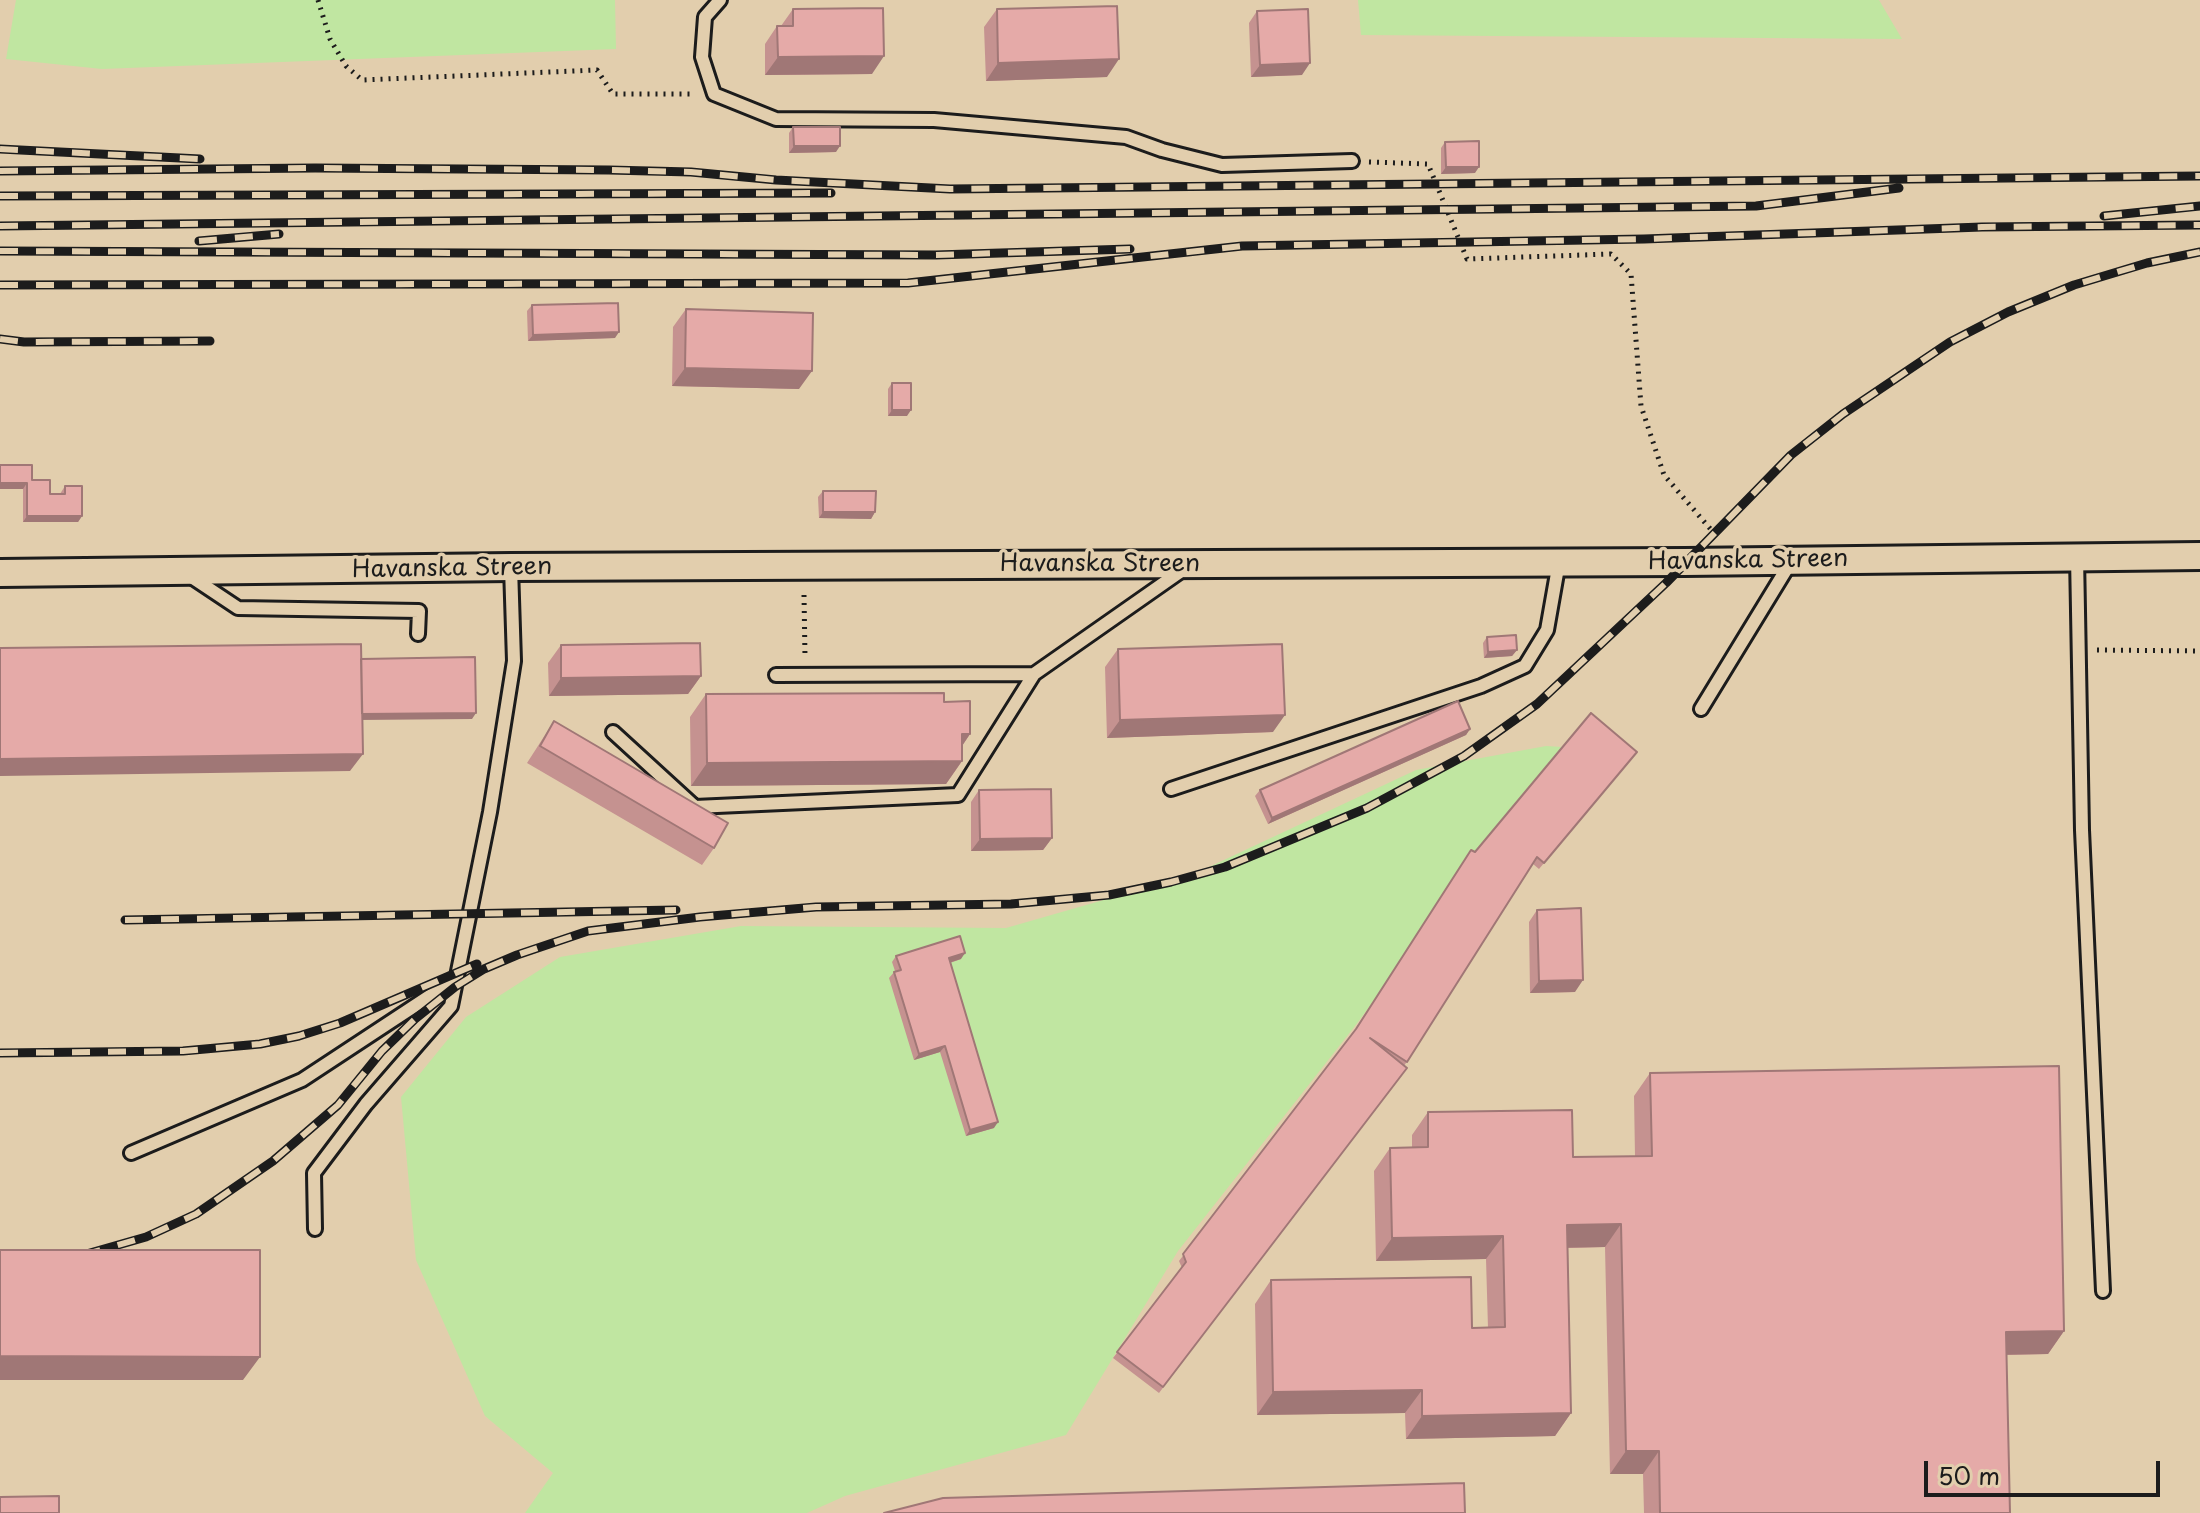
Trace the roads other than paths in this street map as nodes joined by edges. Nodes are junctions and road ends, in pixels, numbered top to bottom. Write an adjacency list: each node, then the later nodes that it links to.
1 (720, 0): 2 (lane)
2 (1352, 161)
3 (2077, 556): 4 (street, Havanska Streen); 5 (street, Havanska Streen); 20 (lane)
4 (2200, 556)
5 (1792, 560): 6 (street, Havanska Streen); 14 (lane)
6 (1559, 562): 7 (street, Havanska Streen); 16 (lane)
7 (1193, 563): 8 (street, Havanska Streen); 12 (lane)
8 (511, 567): 9 (street, Havanska Streen); 17 (lane)
9 (184, 572): 10 (street, Havanska Streen); 11 (lane)
10 (0, 573)
11 (418, 634)
12 (1034, 674): 13 (lane); 15 (lane)
13 (776, 675)
14 (1701, 709)
15 (613, 732)
16 (1171, 789)
17 (457, 978): 18 (lane); 19 (lane)
18 (131, 1153)
19 (315, 1229)
20 (2103, 1291)

